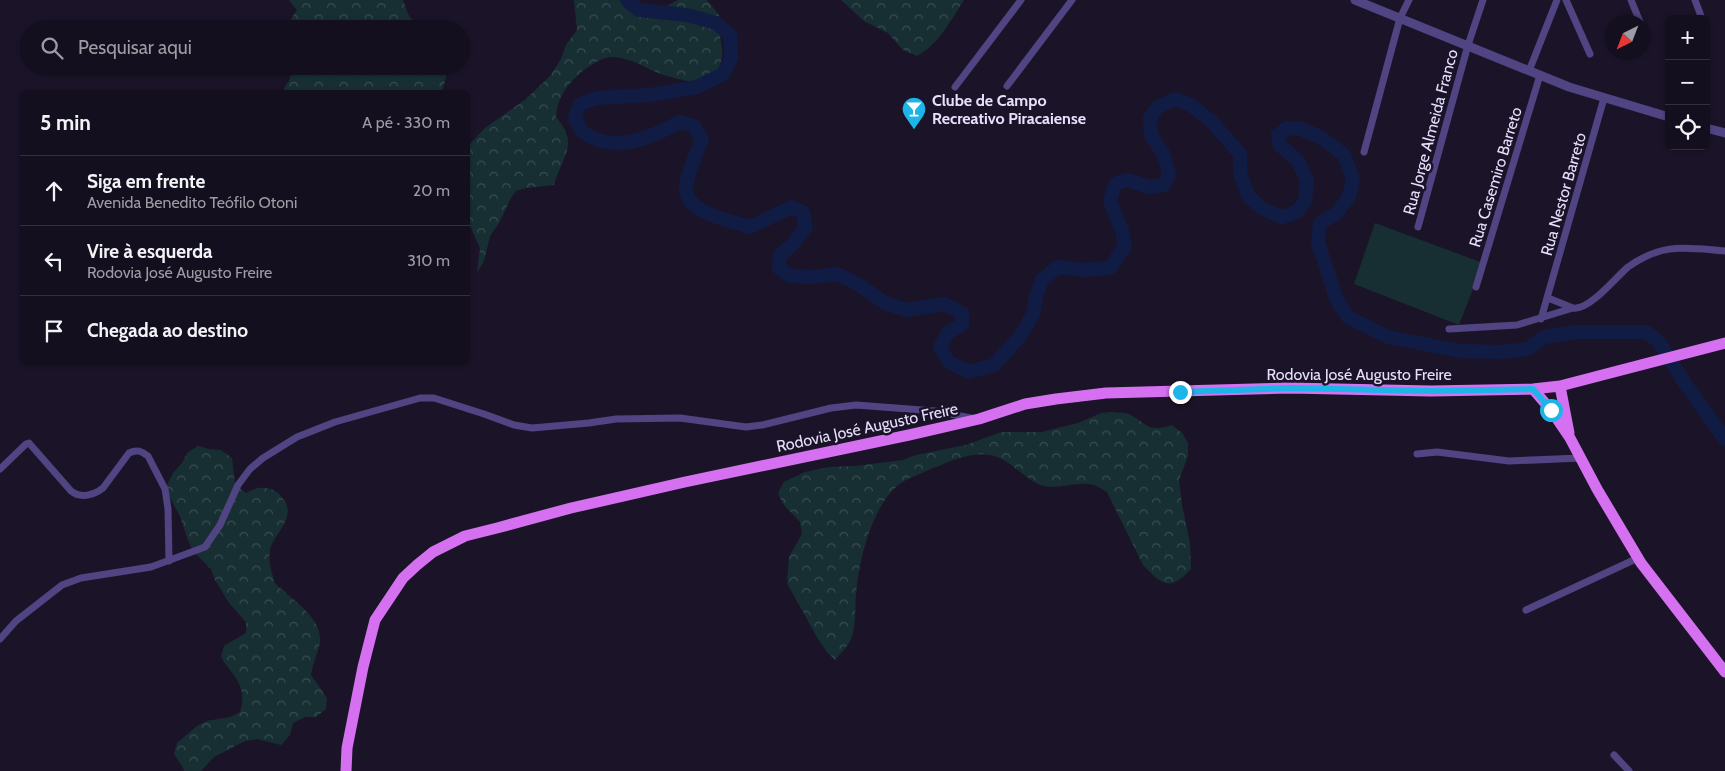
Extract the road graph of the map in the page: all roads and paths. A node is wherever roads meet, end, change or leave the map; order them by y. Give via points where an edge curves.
1 (1021, 0) edge
2 (1072, 0) edge
3 (1355, 0) edge
4 (1408, 0) edge
5 (1483, 0) edge
6 (1557, 0) edge
7 (1566, 0) edge
8 (1631, 0) edge
9 (1695, 0) edge
10 (1637, 15) edge
11 (1701, 15) edge
12 (1400, 18) junction
13 (1468, 45) junction
14 (1590, 54) dead end
15 (1529, 71) junction
16 (1540, 75) junction
17 (1007, 86) dead end
18 (955, 87) dead end
19 (1604, 98) junction
20 (1665, 116) edge
21 (1710, 129) edge
22 (1725, 133) edge
23 (1364, 152) dead end
24 (1418, 227) dead end
25 (1725, 251) edge
26 (1476, 287) dead end
27 (1548, 298) junction
28 (1573, 308) junction
29 (1541, 319) junction
30 (1449, 329) dead end
31 (1725, 343) edge
32 (1560, 386) junction
33 (1533, 389) junction
34 (979, 419) junction
35 (1570, 438) junction
36 (1417, 454) dead end
37 (1581, 458) junction
38 (0, 469) edge
39 (1638, 558) junction
40 (169, 561) junction
41 (1526, 610) dead end
42 (0, 639) edge
43 (1725, 672) edge
44 (1614, 755) dead end
45 (346, 771) edge
46 (1629, 771) edge

1 - 18 street
2 - 17 street
3 - 12 street
4 - 12 street
5 - 13 street, Rua Jorge Almeida Franco
6 - 15 street
7 - 14 street
8 - 10 street
9 - 11 street
12 - 13 street
12 - 23 street
13 - 15 street
13 - 24 street, Rua Jorge Almeida Franco
15 - 16 street
16 - 19 street
16 - 26 street, Rua Casemiro Barreto
19 - 20 street
19 - 27 street, Rua Nestor Barreto
21 - 22 street
25 - 28 street via 1689,247 1651,254 1628,267 1592,300 1580,308
27 - 28 street
27 - 29 street, Rua Nestor Barreto
28 - 29 street
29 - 30 street via 1517,325
31 - 32 main road, Rodovia José Augusto Freire
32 - 33 main road, Rodovia José Augusto Freire
32 - 35 main road
33 - 34 main road, Rodovia José Augusto Freire via 1290,388 1106,393 1025,404
33 - 35 main road
34 - 40 street via 935,411 856,406 830,408 746,427 680,418 616,419 532,428 434,398 420,398 335,422 297,437 263,458 238,485 220,525 205,547
34 - 45 main road, Rodovia José Augusto Freire via 570,508 446,544 403,578 375,620 362,667 347,748
35 - 37 main road
36 - 37 street via 1437,452 1509,461
37 - 39 main road
38 - 40 street via 30,443 71,491 82,496 103,488 129,453 143,452 165,489
39 - 41 street
39 - 43 main road
40 - 42 street via 138,570 81,578 62,585 16,621
44 - 46 street

